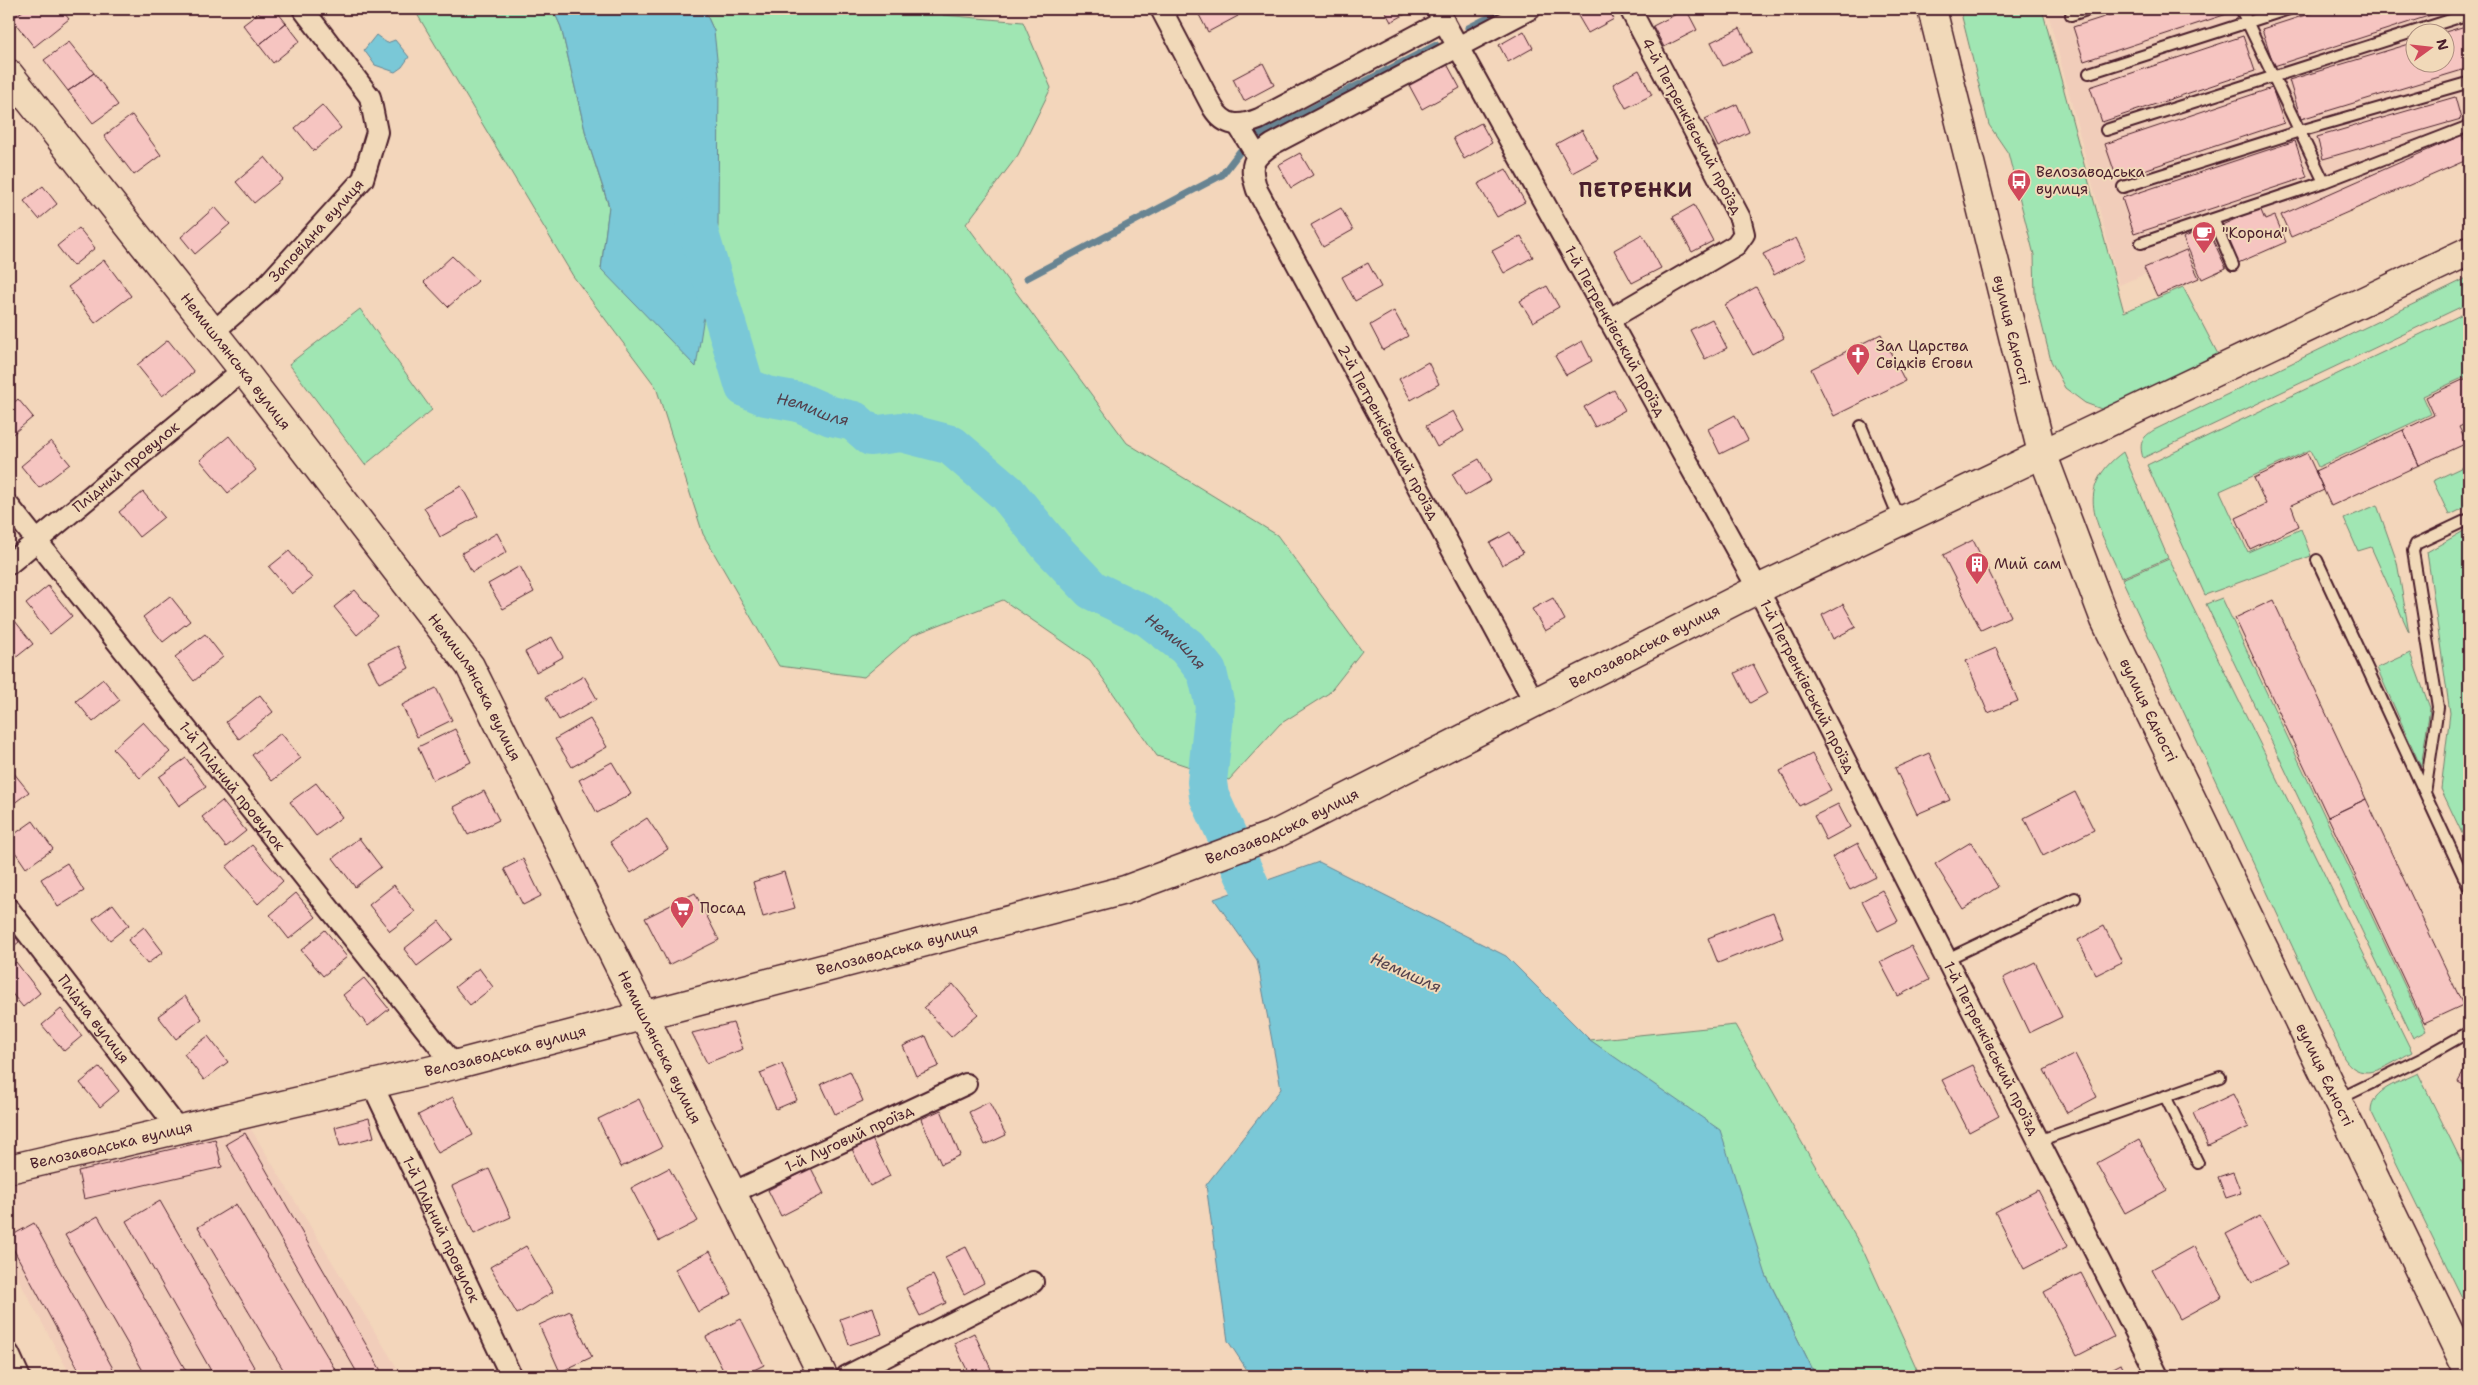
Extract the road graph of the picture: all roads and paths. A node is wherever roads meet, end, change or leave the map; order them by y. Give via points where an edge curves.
1 (303, 9) edge
2 (1161, 9) edge
3 (1530, 9) edge
4 (1630, 9) edge
5 (1932, 9) edge
6 (2090, 9) edge
7 (2241, 9) edge
8 (2289, 9) edge
9 (2469, 14) edge
10 (1440, 15) edge
11 (2071, 15) dead end
12 (2246, 22) junction
13 (1458, 46) junction
14 (2089, 73) dead end
15 (9, 74) edge
16 (2274, 77) junction
17 (2468, 85) edge
18 (2469, 126) edge
19 (2106, 130) dead end
20 (2300, 131) junction
21 (1245, 142) junction
22 (2324, 182) junction
23 (2123, 187) dead end
24 (2213, 219) junction
25 (2141, 243) dead end
26 (2469, 251) edge
27 (2233, 265) dead end
28 (1608, 320) junction
29 (213, 332) junction
30 (243, 370) junction
31 (1861, 426) dead end
32 (2042, 453) junction
33 (9, 506) edge
34 (2469, 519) edge
35 (1900, 521) junction
36 (38, 541) junction
37 (2317, 560) dead end
38 (9, 564) edge
39 (1758, 588) junction
40 (1534, 701) junction
41 (2424, 793) junction
42 (2469, 888) edge
43 (2075, 898) dead end
44 (9, 909) edge
45 (1945, 960) junction
46 (645, 1016) junction
47 (2469, 1032) edge
48 (454, 1064) junction
49 (2220, 1077) dead end
50 (372, 1084) junction
51 (966, 1084) dead end
52 (2165, 1096) junction
53 (2337, 1101) junction
54 (179, 1130) junction
55 (2038, 1142) junction
56 (2198, 1163) dead end
57 (9, 1169) edge
58 (732, 1193) junction
59 (1034, 1282) dead end
60 (9, 1354) edge
61 (2469, 1373) edge
62 (19, 1376) edge
63 (511, 1376) edge
64 (824, 1376) edge
65 (847, 1376) edge
66 (2158, 1376) edge

1 - 29 street, Заповідна вулиця via 370,97 377,132 363,179 266,286
2 - 21 street via 1213,108
3 - 13 street
4 - 28 street, 4-й Петренківський проїзд via 1740,218 1744,234 1736,245
5 - 32 street, вулиця Єдності
6 - 11 lane
7 - 12 lane
8 - 12 lane
9 - 16 lane
10 - 13 street, 1-й Петренківський проїзд
10 - 21 street via 1259,119
12 - 14 lane
12 - 16 lane
13 - 21 street via 1273,144
13 - 28 street, 1-й Петренківський проїзд
15 - 29 street, Немишлянська вулиця
16 - 19 lane
16 - 20 lane
17 - 20 lane
18 - 22 lane
20 - 22 lane
20 - 23 lane
21 - 40 street, 2-й Петренківський проїзд via 1257,190
22 - 24 lane
24 - 25 lane
24 - 27 lane
26 - 32 street, Велозаводська вулиця
28 - 39 street, 1-й Петренківський проїзд
29 - 30 street, Немишлянська вулиця
30 - 36 street, Плідний провулок
30 - 46 street, Немишлянська вулиця via 470,666
31 - 35 lane
32 - 35 street, Велозаводська вулиця
32 - 53 street, вулиця Єдності via 2105,620
33 - 36 street, 1-й Плідний провулок
34 - 41 lane via 2416,544 2413,551 2438,707
35 - 39 street, Велозаводська вулиця
36 - 38 street, Плідний провулок
36 - 48 street, 1-й Плідний провулок
37 - 41 lane
39 - 40 street, Велозаводська вулиця
39 - 45 street, 1-й Петренківський проїзд
40 - 46 street, Велозаводська вулиця via 1278,834 1173,874 1125,890
41 - 42 lane
43 - 45 lane
44 - 54 street, Плідна вулиця
45 - 55 street, 1-й Петренківський проїзд
46 - 48 street, Велозаводська вулиця
46 - 58 street, Немишлянська вулиця
47 - 53 lane
48 - 50 street, Велозаводська вулиця
49 - 52 lane
50 - 54 street, Велозаводська вулиця
50 - 63 street, 1-й Плідний провулок
51 - 58 street, 1-й Луговий проїзд
52 - 55 lane
52 - 56 lane
53 - 61 street, вулиця Єдності
54 - 57 street, Велозаводська вулиця
55 - 66 street, 1-й Петренківський проїзд
58 - 64 street, Немишлянська вулиця
59 - 65 street
60 - 62 street

